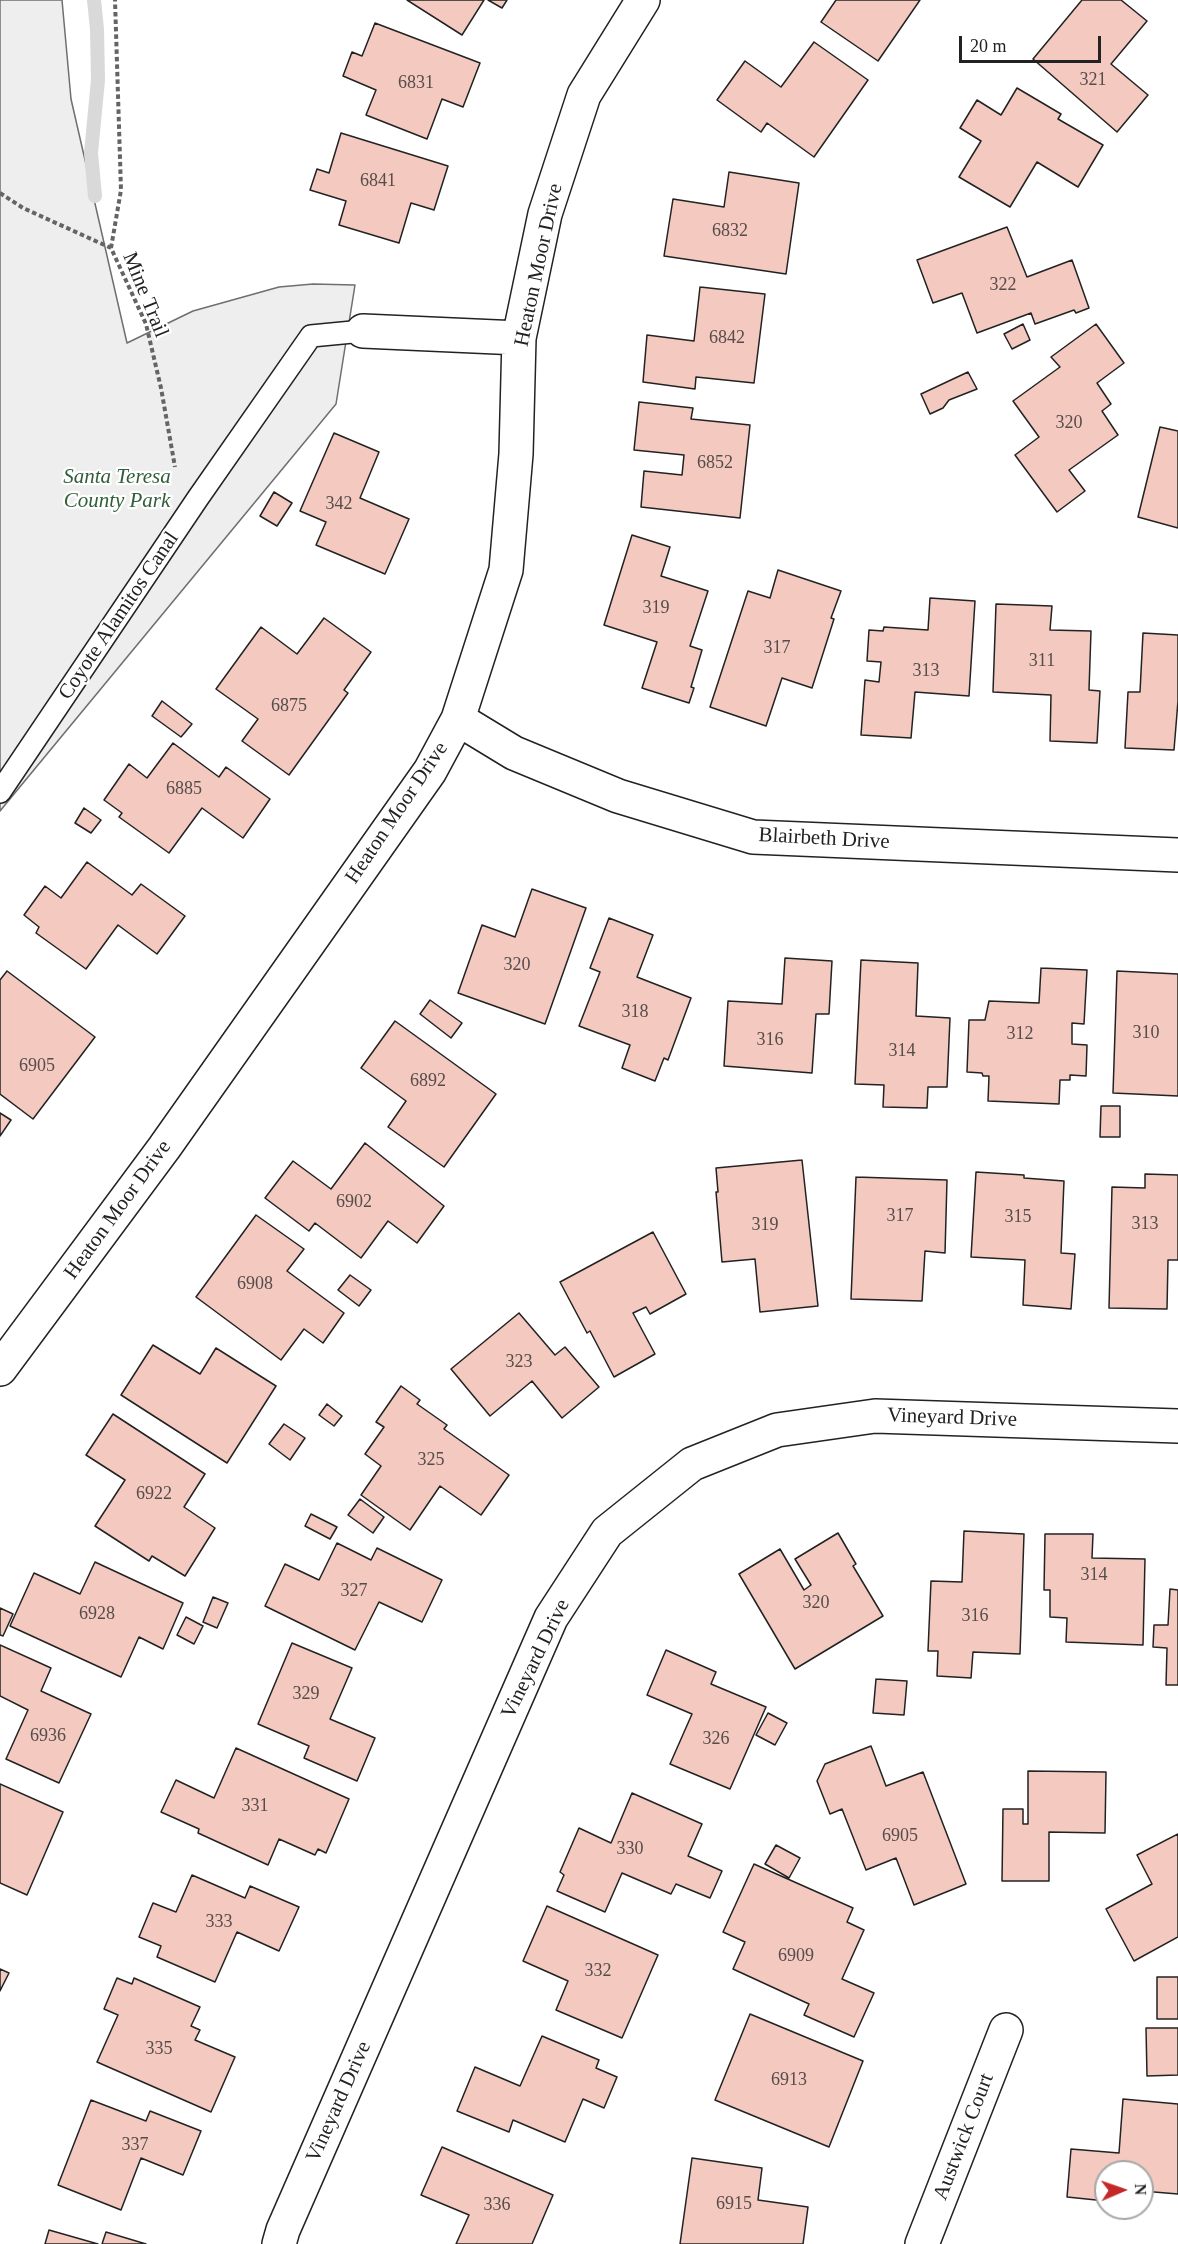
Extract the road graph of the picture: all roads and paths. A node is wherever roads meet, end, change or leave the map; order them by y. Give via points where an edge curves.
1 (115, 0) edge
2 (643, 0) edge
3 (0, 194) edge
4 (111, 248) junction
5 (363, 331) joint
6 (519, 338) junction
7 (198, 498) junction
8 (458, 719) junction
9 (0, 792) edge
10 (1178, 855) edge
11 (0, 1369) edge
12 (1178, 1426) edge
13 (1006, 2030) dead end
14 (279, 2244) edge
15 (922, 2244) edge

1 - 4 path via 121,190
2 - 6 street, Heaton Moor Drive via 585,95 545,214
3 - 4 path, Mine Trail
4 - 7 path, Mine Trail via 146,324 178,486
5 - 6 street
5 - 7 lane, Coyote Alamitos Canal via 311,336
6 - 8 street, Heaton Moor Drive via 516,454 506,570
7 - 9 lane, Coyote Alamitos Canal
8 - 10 street, Blairbeth Drive via 514,753 618,796 753,837
8 - 11 street, Heaton Moor Drive via 430,771 164,1148
12 - 14 street, Vineyard Drive via 875,1416 777,1430 692,1464 607,1532 551,1618
13 - 15 street, Austwick Court

